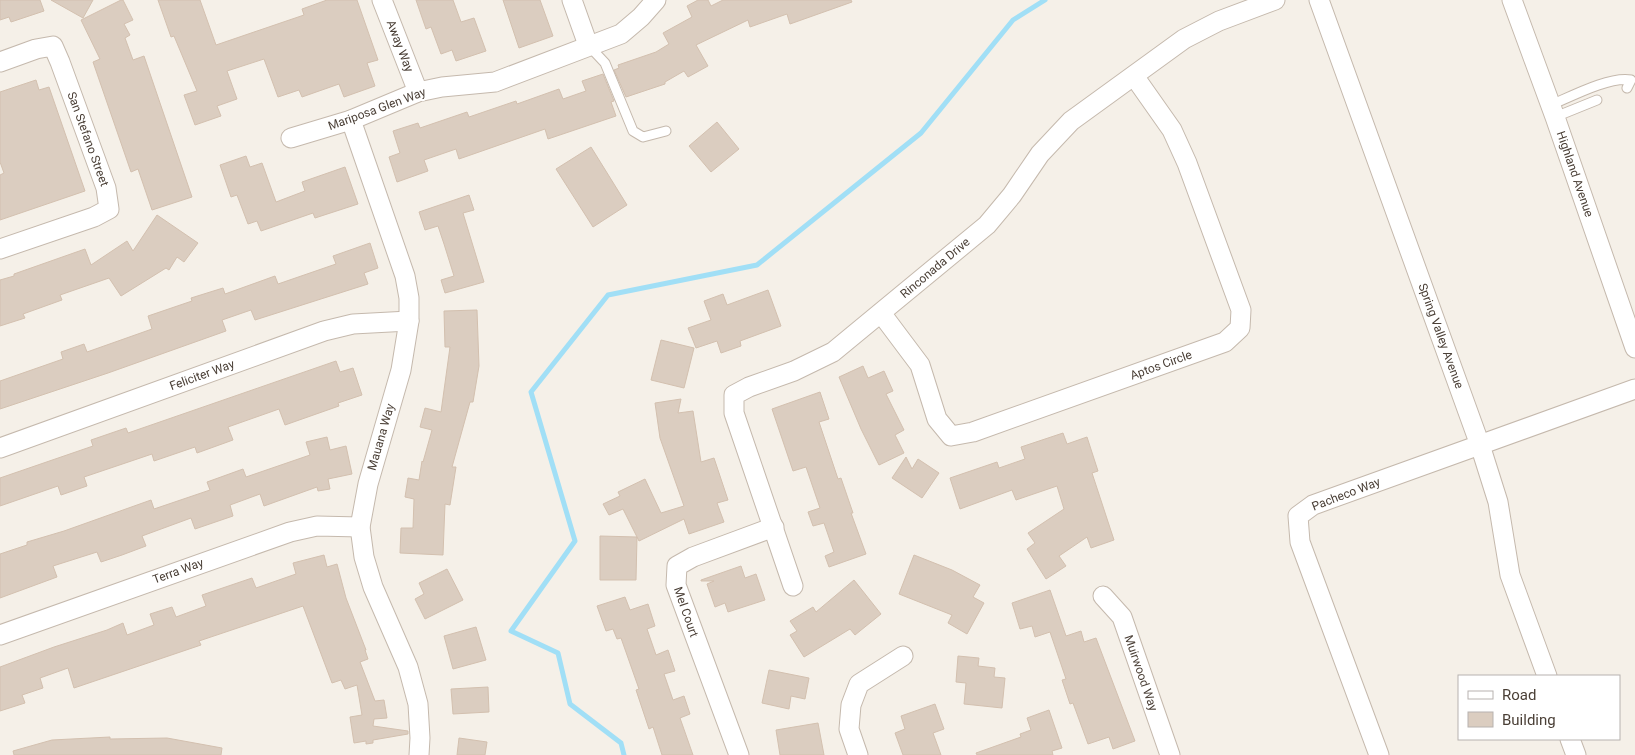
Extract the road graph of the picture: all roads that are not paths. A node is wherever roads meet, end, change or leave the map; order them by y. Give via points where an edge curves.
1 (382, 0) edge
2 (572, 0) edge
3 (656, 0) edge
4 (1275, 0) edge
5 (1319, 0) edge
6 (1512, 0) edge
7 (588, 46) junction
8 (0, 62) edge
9 (1134, 76) junction
10 (1629, 84) dead end
11 (418, 92) junction
12 (1597, 100) dead end
13 (1553, 111) junction
14 (351, 120) junction
15 (666, 131) dead end
16 (291, 138) dead end
17 (0, 249) edge
18 (881, 313) junction
19 (1630, 317) edge
20 (409, 321) junction
21 (1635, 348) edge
22 (1635, 389) edge
23 (1480, 445) junction
24 (0, 448) edge
25 (360, 527) junction
26 (774, 527) junction
27 (793, 586) dead end
28 (1103, 596) dead end
29 (0, 635) edge
30 (903, 656) dead end
31 (1547, 675) edge
32 (1570, 740) edge
33 (419, 755) edge
34 (739, 755) edge
35 (858, 755) edge
36 (1170, 755) edge
37 (1379, 755) edge
38 (1576, 755) edge

1 - 11 street, Away Way
2 - 7 street
3 - 7 street, Mariposa Glen Way via 621,34
4 - 9 street, Rinconada Drive via 1219,21 1184,39
5 - 23 street, Spring Valley Avenue
6 - 13 street, Highland Avenue
7 - 11 street, Mariposa Glen Way via 495,82
7 - 15 lane via 605,63 633,131 643,138
8 - 17 street, San Stefano Street via 53,46 106,188 109,209
9 - 18 street, Rinconada Drive via 1071,121 1040,154 987,225
9 - 18 street, Aptos Circle via 1172,130 1187,163 1241,310 1240,328 1225,342 973,432 951,436 937,419 920,365
10 - 13 lane via 1623,78 1609,82
11 - 14 street, Mariposa Glen Way
12 - 13 lane
13 - 19 street, Highland Avenue
14 - 16 street, Mariposa Glen Way
14 - 20 street, Mauana Way via 406,276
18 - 26 street, Rinconada Drive via 833,352 734,395 734,413
19 - 21 street, Highland Avenue
20 - 24 street, Feliciter Way via 353,324 324,331
20 - 25 street, Mauana Way via 401,370 368,484
22 - 23 street, Pacheco Way
23 - 31 street, Spring Valley Avenue via 1498,502 1510,575
23 - 37 street, Pacheco Way via 1313,505 1298,516 1300,542
25 - 29 street, Terra Way via 317,526 290,532
25 - 33 street, Mauana Way via 373,587 408,667 418,704
26 - 27 street, Rinconada Drive
26 - 34 street, Mel Court via 677,566 676,585
28 - 36 street, Muirwood Way via 1122,617
30 - 35 street via 859,684 851,705 849,729
32 - 38 street

